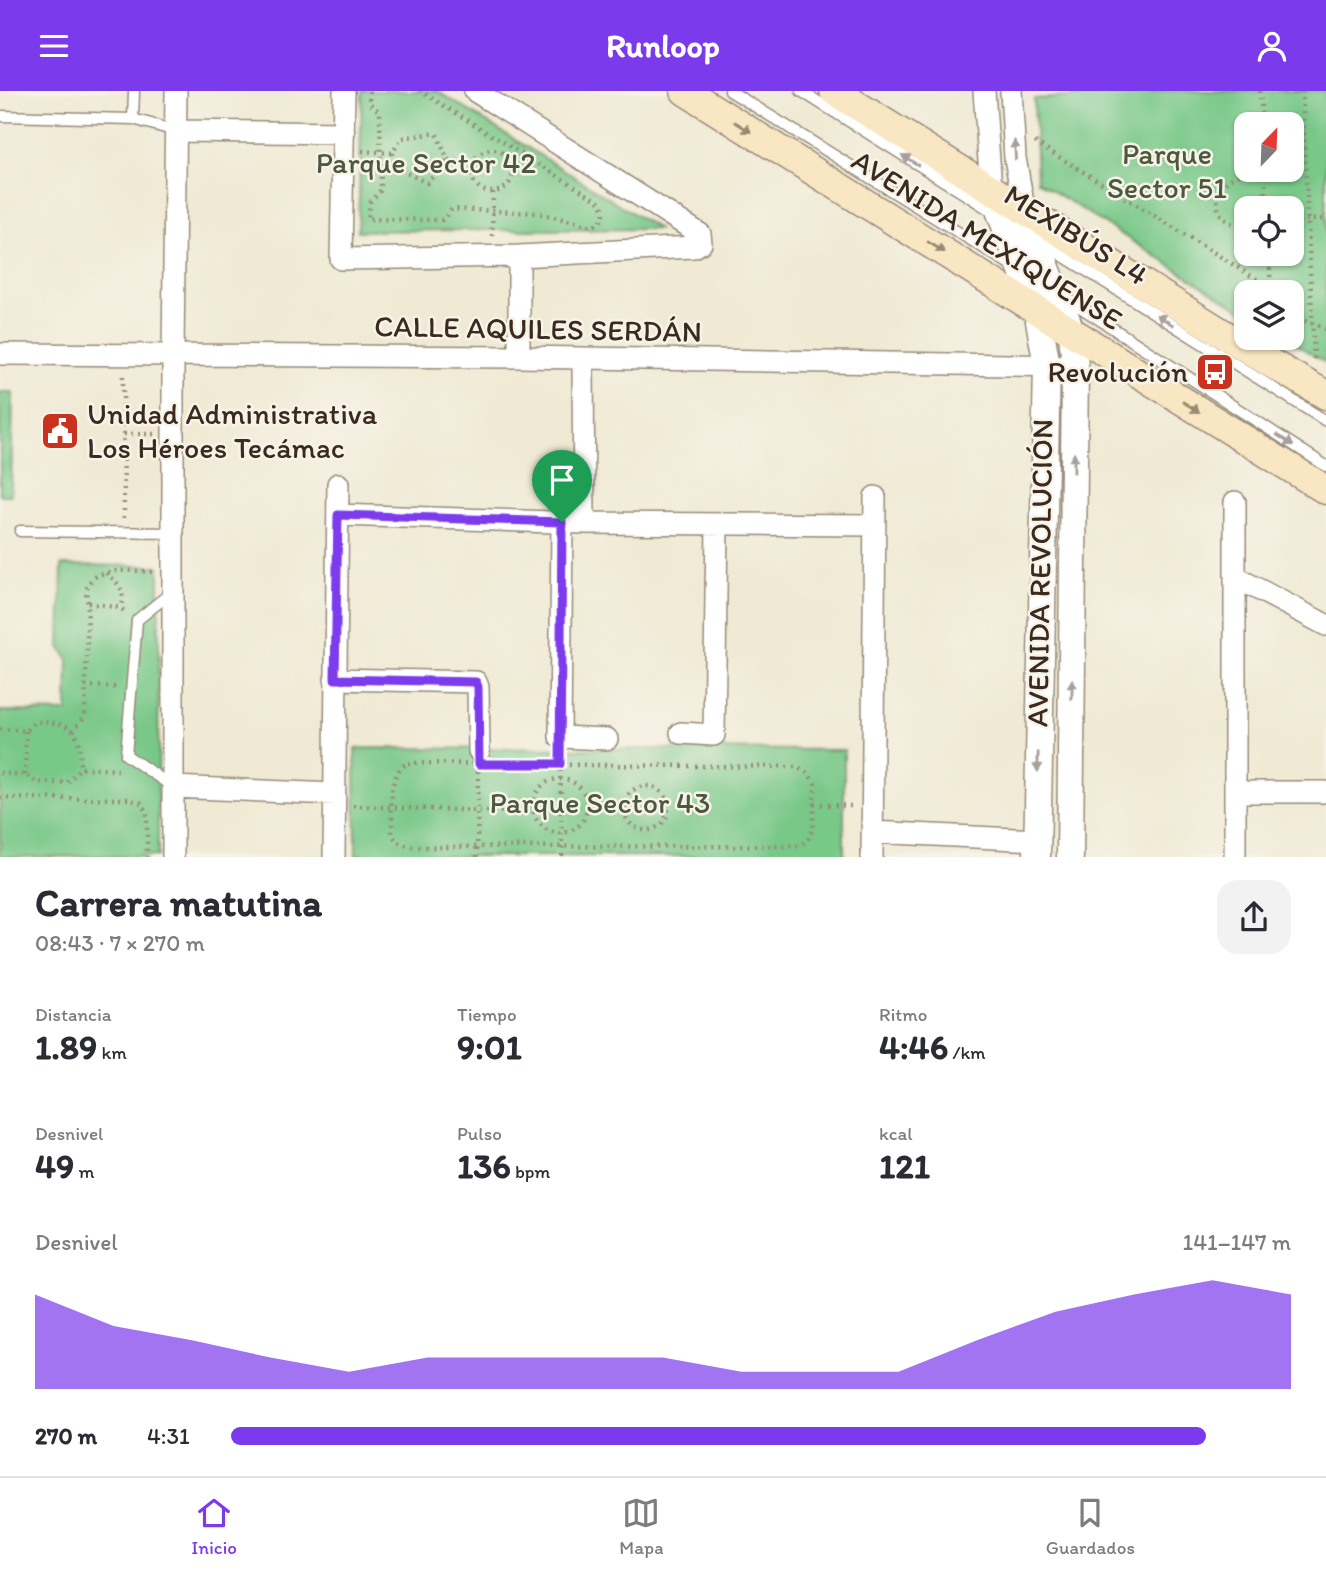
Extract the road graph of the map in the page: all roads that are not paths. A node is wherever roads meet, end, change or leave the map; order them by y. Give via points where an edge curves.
1 (134, 91) edge
2 (176, 91) edge
3 (344, 91) edge
4 (475, 91) edge
5 (685, 91) edge
6 (730, 91) edge
7 (801, 91) edge
8 (834, 91) edge
9 (984, 91) edge
10 (1011, 91) edge
11 (0, 116) edge
12 (133, 119) junction
13 (176, 131) junction
14 (344, 142) junction
15 (991, 188) junction
16 (1013, 213) junction
17 (1037, 239) junction
18 (519, 256) junction
19 (1027, 275) junction
20 (1046, 296) junction
21 (1072, 333) junction
22 (0, 354) edge
23 (173, 354) junction
24 (519, 358) junction
25 (583, 360) junction
26 (1047, 365) junction
27 (1075, 366) junction
28 (1320, 391) edge
29 (1326, 421) edge
30 (1326, 466) edge
31 (338, 484) dead end
32 (1326, 490) edge
33 (875, 497) dead end
34 (1235, 502) dead end
35 (338, 515) junction
36 (562, 522) junction
37 (584, 523) junction
38 (717, 525) junction
39 (874, 525) junction
40 (20, 531) dead end
41 (174, 533) junction
42 (1235, 577) junction
43 (174, 582) junction
44 (1326, 625) edge
45 (335, 679) junction
46 (681, 733) dead end
47 (607, 739) dead end
48 (479, 757) road end
49 (173, 787) junction
50 (1235, 792) junction
51 (1326, 792) edge
52 (335, 799) junction
53 (872, 832) junction
54 (1037, 848) edge
55 (173, 856) edge
56 (334, 856) edge
57 (872, 856) edge
58 (1070, 856) edge
59 (1235, 856) edge

1 - 12 lane
2 - 13 street
3 - 14 street
4 - 18 street via 700,234 701,243
5 -> 20 main road, AVENIDA MEXIQUENSE
6 - 19 lane, MEXIBÚS L4
16 -> 7 lane, MEXIBÚS L4
8 - 15 main road, AVENIDA MEXIQUENSE
9 - 15 street
16 -> 10 street, AVENIDA REVOLUCIÓN
11 - 12 lane
12 - 13 lane
13 - 14 street
13 - 23 street
14 - 18 street via 341,259
15 - 16 main road, AVENIDA MEXIQUENSE
16 - 17 street, AVENIDA REVOLUCIÓN
16 - 19 street, AVENIDA REVOLUCIÓN
16 - 28 main road, AVENIDA MEXIQUENSE
17 - 20 street, AVENIDA REVOLUCIÓN
29 -> 17 lane, MEXIBÚS L4
18 - 24 street
19 - 20 street, AVENIDA REVOLUCIÓN
20 - 21 main road, AVENIDA MEXIQUENSE
20 - 26 street, AVENIDA REVOLUCIÓN
20 -> 30 lane, MEXIBÚS L4
21 - 27 street, AVENIDA REVOLUCIÓN
21 -> 32 main road, AVENIDA MEXIQUENSE
22 - 23 street, CALLE AQUILES SERDÁN
23 - 24 street, CALLE AQUILES SERDÁN
23 - 41 street
24 - 25 street, CALLE AQUILES SERDÁN
25 - 26 street, CALLE AQUILES SERDÁN
25 - 37 street
26 - 27 street, CALLE AQUILES SERDÁN
26 -> 54 street, AVENIDA REVOLUCIÓN
58 -> 27 street, AVENIDA REVOLUCIÓN
31 - 35 street
33 - 39 street
34 - 42 street
35 - 36 street
35 - 45 street
36 - 37 street
36 - 47 street via 559,737
37 - 38 street
38 - 39 street
38 - 46 street via 714,735
39 - 53 street
40 - 41 lane
41 - 43 street
42 - 44 street
42 - 50 street
43 - 49 street
43 - 49 lane via 137,620 126,755
45 - 48 street via 476,682
45 - 52 street
49 - 52 street
49 - 55 street
50 - 51 street
50 - 59 street
52 - 56 street
53 - 54 street
53 - 57 street

